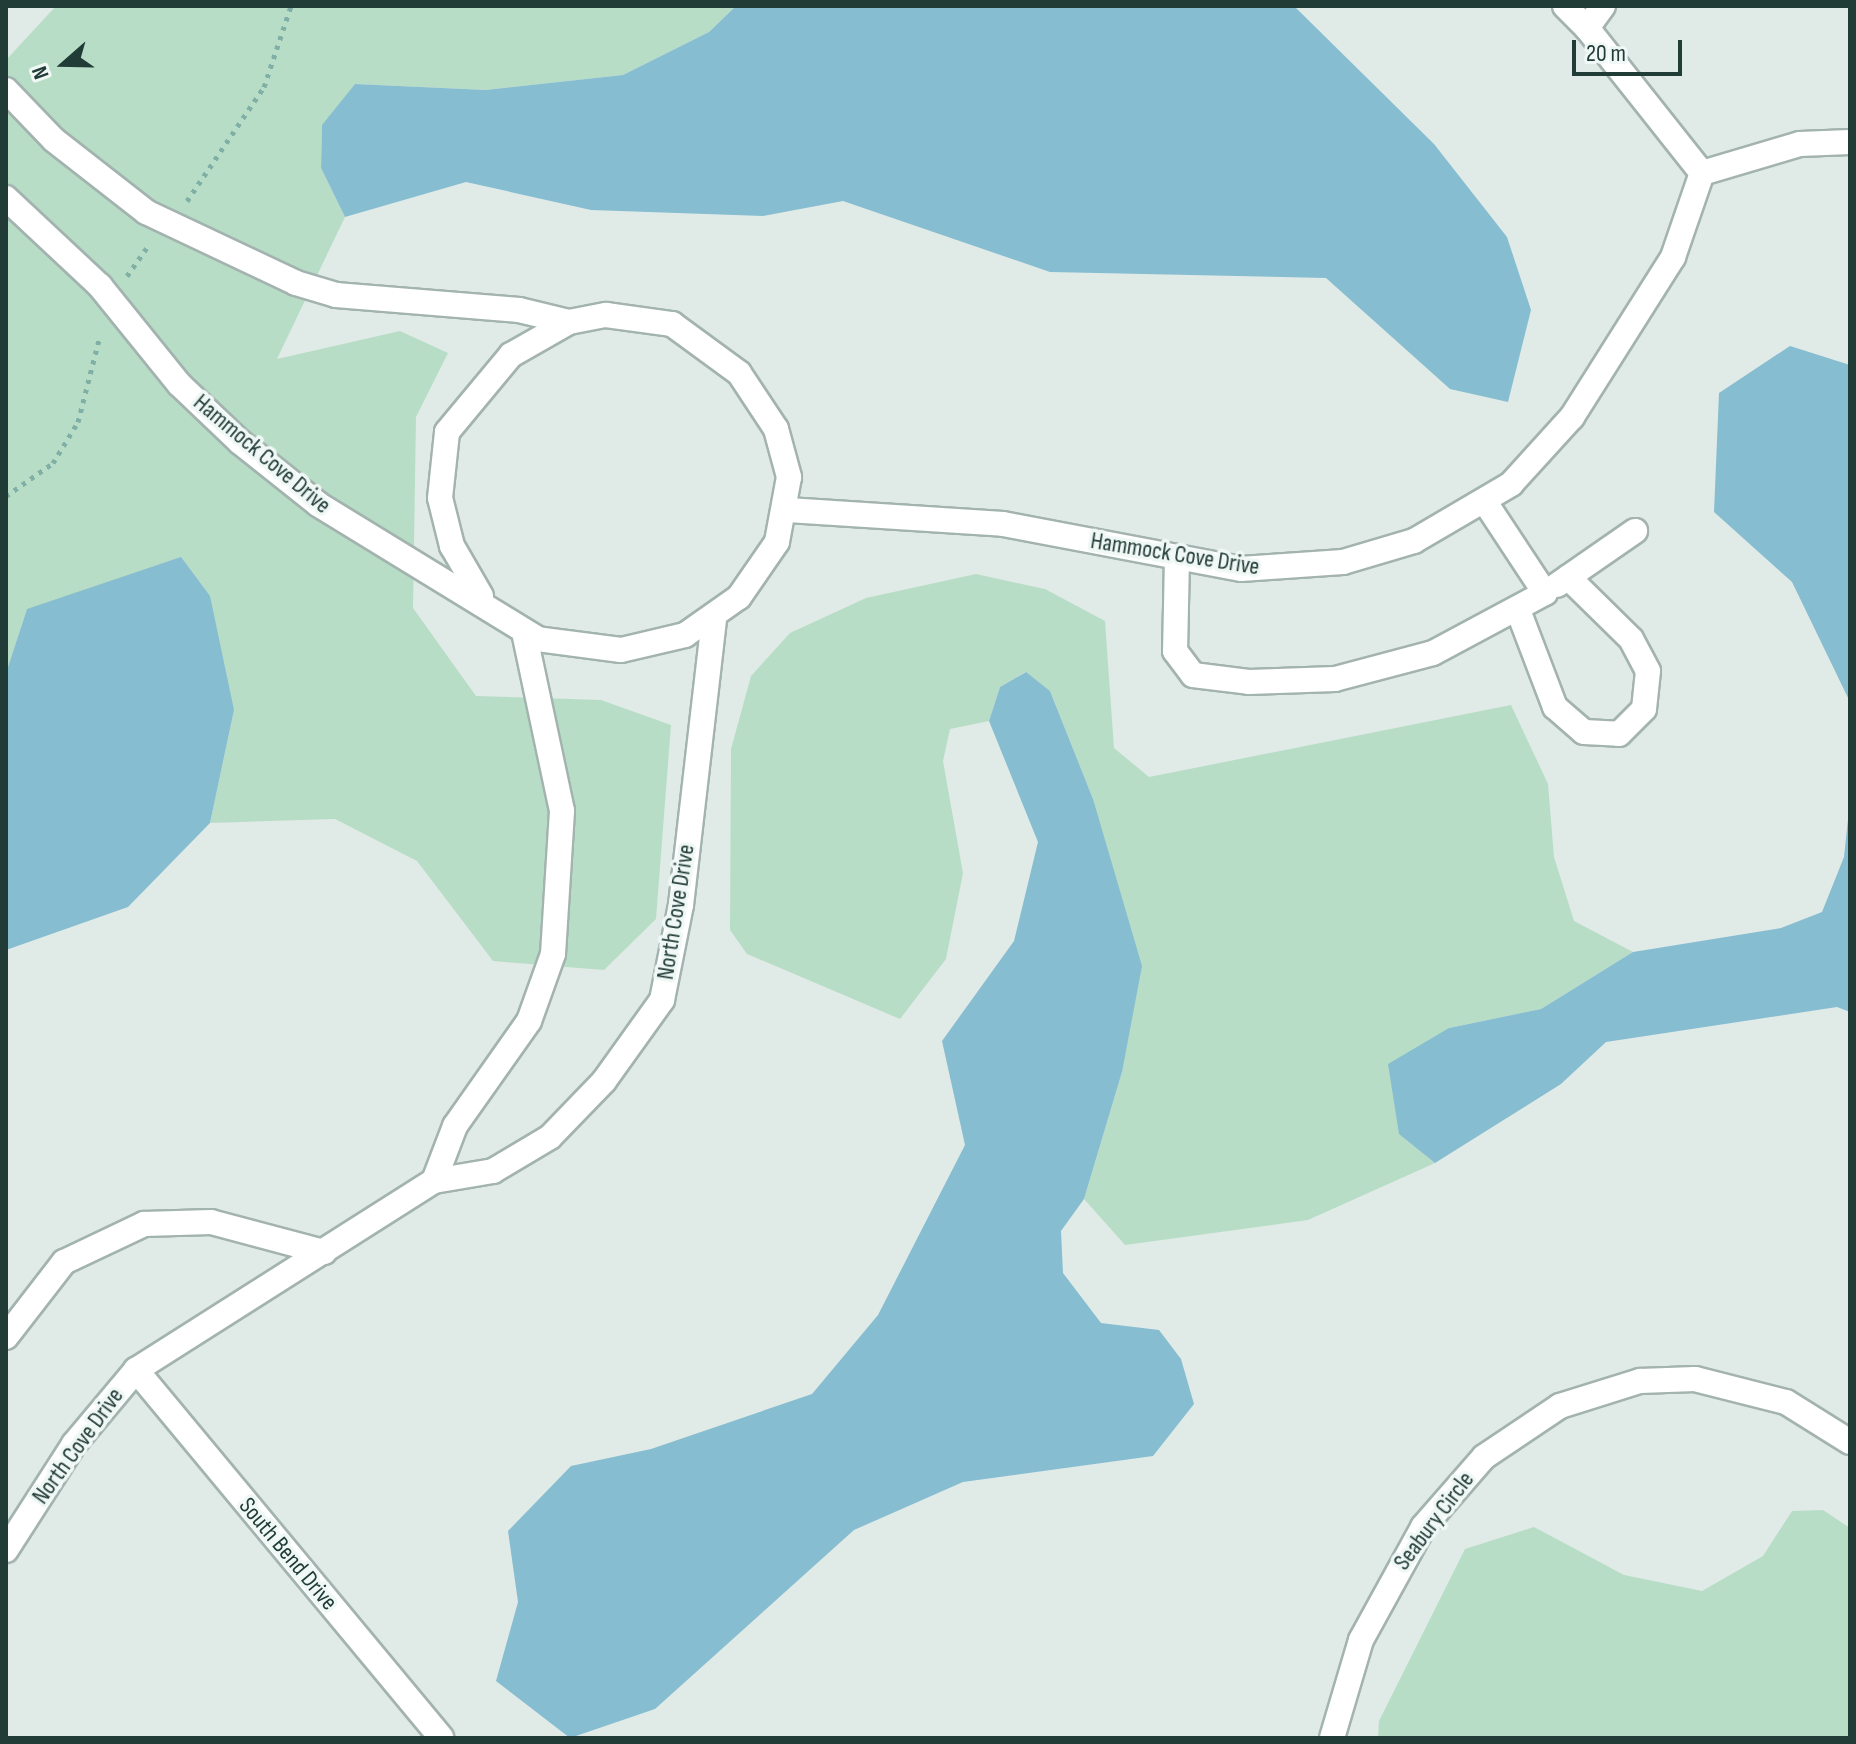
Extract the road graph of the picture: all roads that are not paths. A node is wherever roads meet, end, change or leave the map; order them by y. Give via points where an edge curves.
1 (1565, 6) edge
2 (1603, 6) edge
3 (1587, 28) junction
4 (6, 90) edge
5 (1850, 142) edge
6 (1702, 173) junction
7 (6, 198) edge
8 (569, 322) junction
9 (1485, 502) junction
10 (788, 510) junction
11 (1635, 531) dead end
12 (1177, 558) junction
13 (1568, 577) junction
14 (1545, 593) junction
15 (484, 600) junction
16 (1518, 610) junction
17 (714, 618) junction
18 (524, 632) junction
19 (434, 1181) junction
20 (324, 1252) junction
21 (6, 1337) edge
22 (136, 1370) junction
23 (1850, 1442) edge
24 (6, 1550) edge
25 (441, 1738) edge
26 (1332, 1738) edge

1 - 3 street
2 - 3 street
3 - 6 street
4 - 8 street, Hammock Cove Drive via 105,183 167,223 336,295 519,310
5 - 6 street via 1800,144
6 - 9 street, Hammock Cove Drive via 1673,257 1572,417 1544,453
7 - 15 street, Hammock Cove Drive via 113,301 179,384 240,442 330,511
8 - 10 street, Hammock Cove Drive via 640,316 715,350 760,399 776,429 787,460
8 - 15 street, Hammock Cove Drive via 511,355 447,432 440,498 452,546
9 - 12 street, Hammock Cove Drive via 1414,541 1343,562 1241,569
9 - 14 street
10 - 12 street, Hammock Cove Drive via 1003,524
10 - 17 street, Hammock Cove Drive via 759,570
11 - 13 street
12 - 16 street via 1175,651 1193,675 1249,682 1335,679 1433,653
13 - 14 street
13 - 16 street via 1631,639 1648,671 1644,709 1619,734 1584,732 1555,707
14 - 16 street
15 - 18 street, Hammock Cove Drive
17 - 18 street, Hammock Cove Drive via 674,639 621,650 570,648
17 - 19 street, North Cove Drive via 681,905 662,1000 604,1081 550,1137 493,1171
18 - 19 street via 562,811 553,954 529,1021 455,1126
19 - 20 street, North Cove Drive
20 - 21 street via 211,1222 144,1224 64,1262
20 - 22 street, North Cove Drive via 176,1338
22 - 24 street, North Cove Drive via 74,1444
22 - 25 street, South Bend Drive
23 - 26 street, Seabury Circle via 1786,1402 1695,1379 1603,1389 1533,1421 1484,1457 1423,1527 1361,1640

